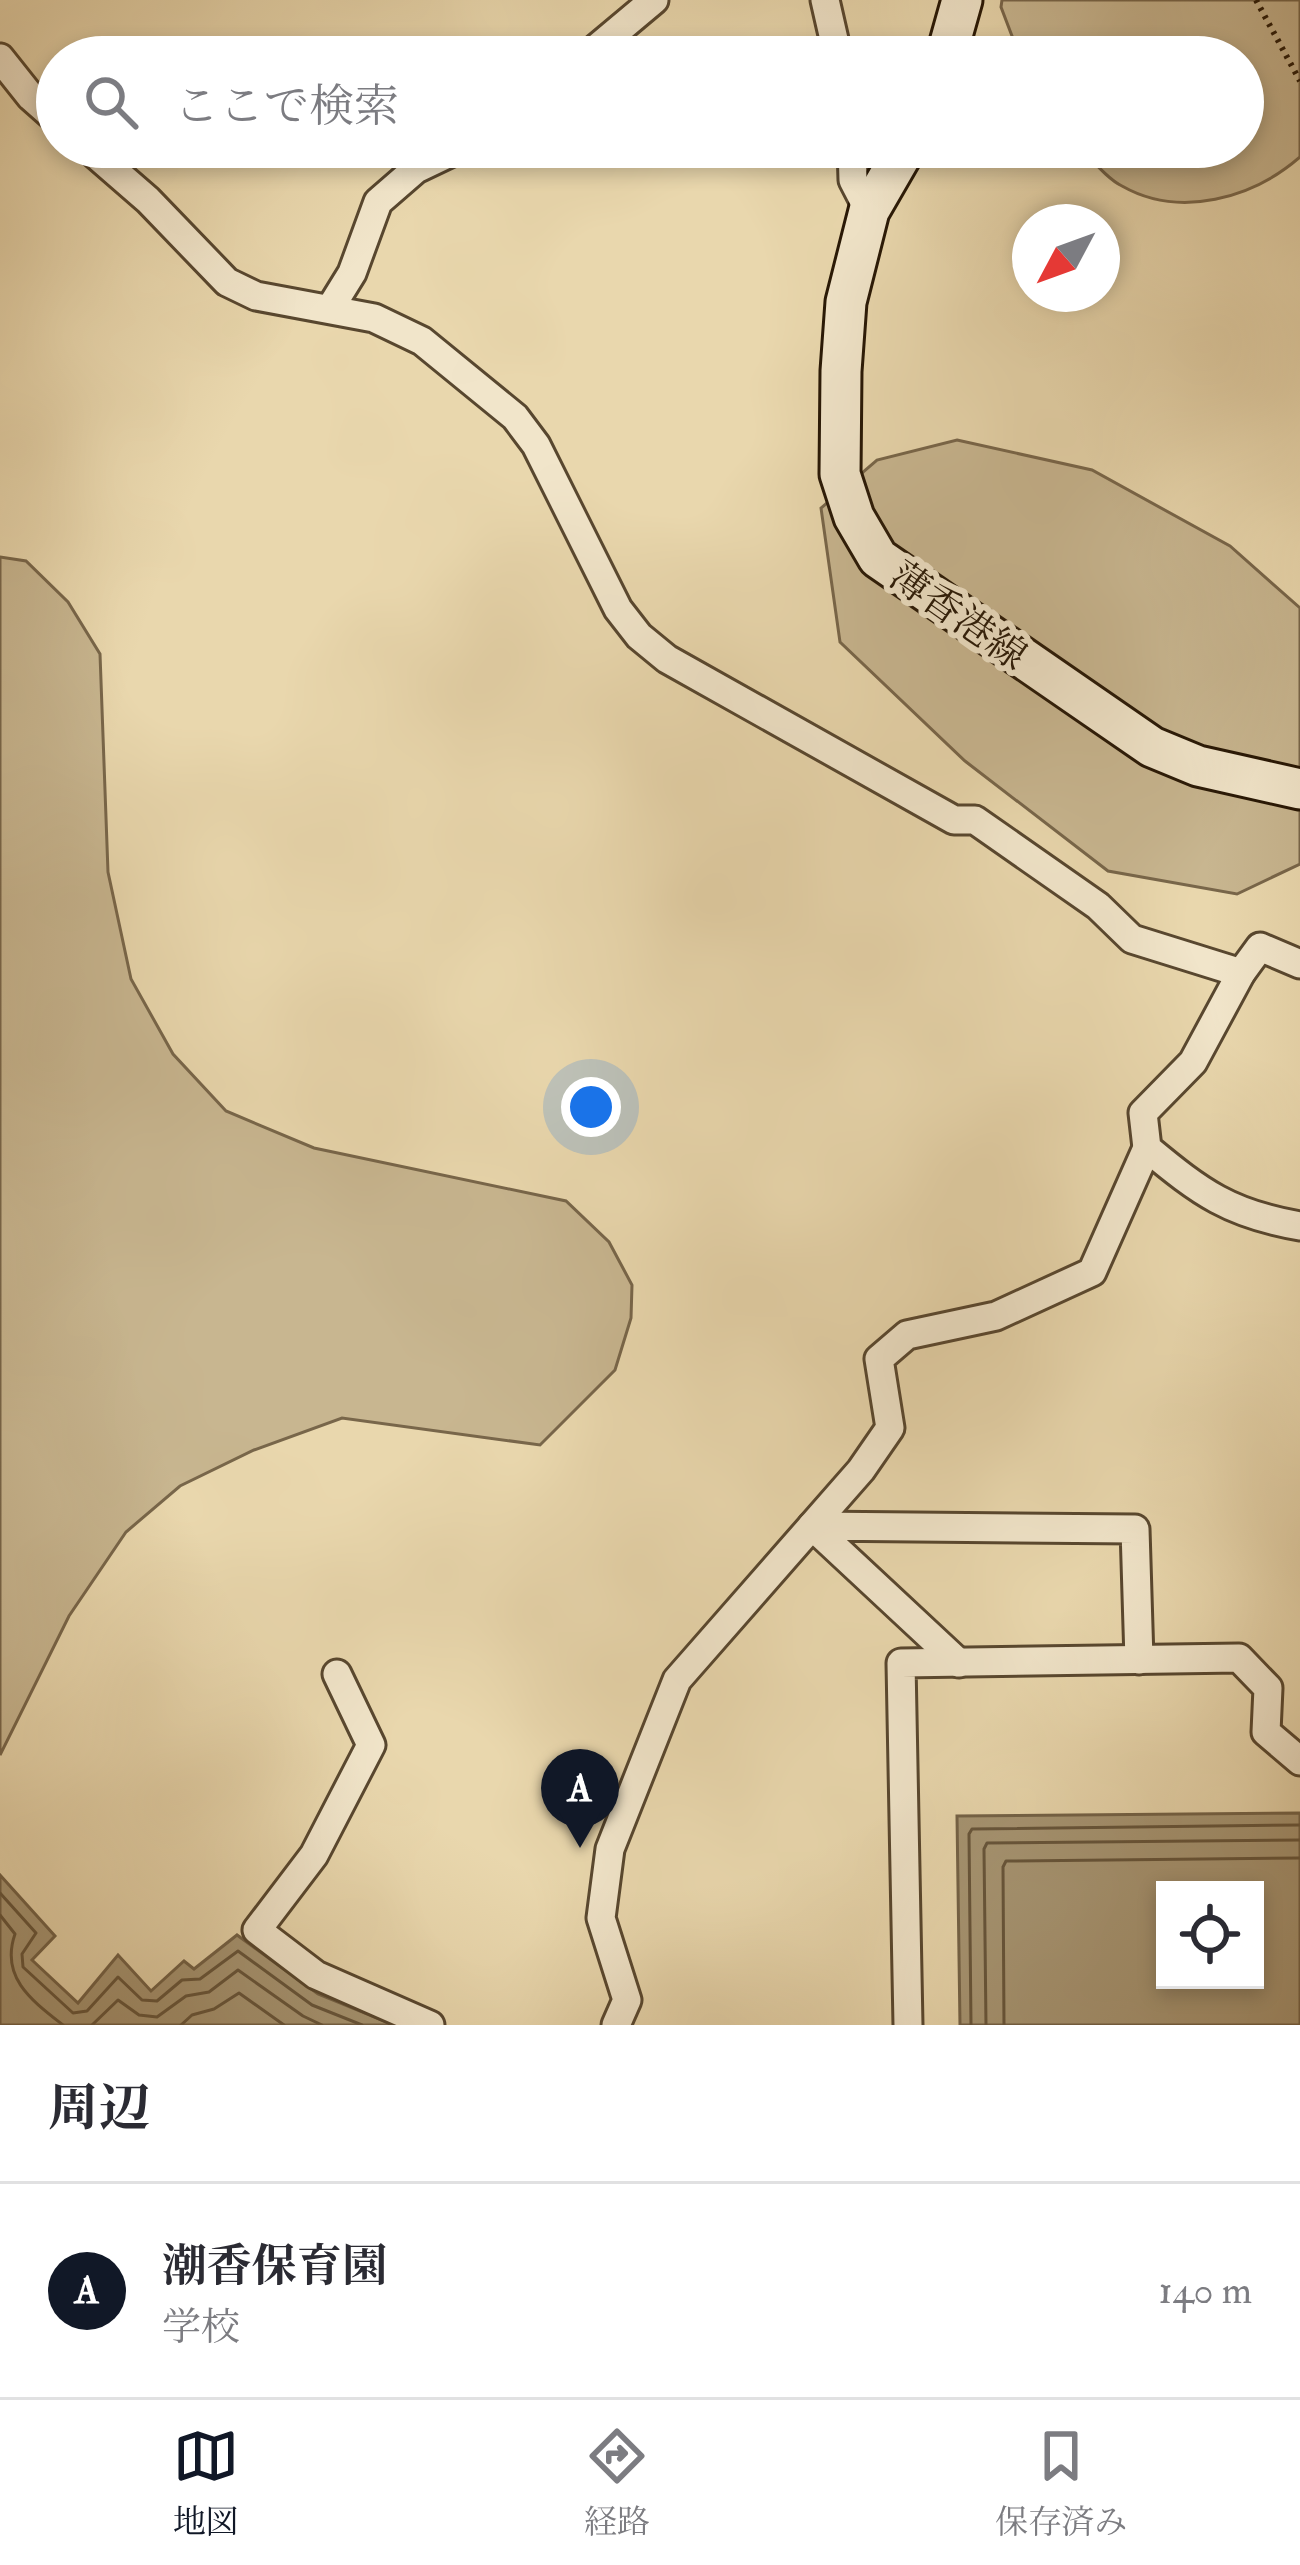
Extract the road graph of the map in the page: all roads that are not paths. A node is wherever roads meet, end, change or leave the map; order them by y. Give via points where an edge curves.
1 (654, 0) edge
2 (825, 0) edge
3 (962, 0) edge
4 (611, 36) edge
5 (833, 36) edge
6 (952, 36) edge
7 (0, 58) edge
8 (36, 102) edge
9 (111, 168) edge
10 (420, 168) edge
11 (853, 168) edge
12 (894, 168) edge
13 (869, 211) junction
14 (331, 308) junction
15 (1300, 789) edge
16 (1300, 964) edge
17 (1241, 973) junction
18 (1148, 1148) junction
19 (1300, 1226) edge
20 (812, 1526) junction
21 (1139, 1660) junction
22 (958, 1663) junction
23 (337, 1675) dead end
24 (1300, 1761) edge
25 (430, 2025) edge
26 (616, 2025) edge
27 (908, 2025) edge

1 - 4 street
2 - 5 street
3 - 6 main road
7 - 8 street
9 - 14 street via 227,282 256,296
10 - 14 street via 378,202
11 - 13 street
12 - 13 main road, 薄香港線
13 - 15 main road, 薄香港線 via 846,302 840,474 878,558 1152,747
14 - 17 street via 422,341 515,417 618,609 667,659 954,820 975,820 1132,939
16 - 17 street via 1260,947
17 - 18 street via 1193,1062 1143,1113
18 - 19 street via 1201,1193 1255,1218
18 - 20 street via 1091,1272 996,1316 907,1335 880,1359 890,1428
20 - 21 street via 1135,1529
20 - 22 street
20 - 26 street via 677,1679 610,1849 601,1918 627,2000
21 - 22 street
21 - 24 street via 1239,1658 1268,1688 1265,1732
22 - 27 street via 901,1663
23 - 25 street via 371,1744 314,1855 257,1930 316,1975

